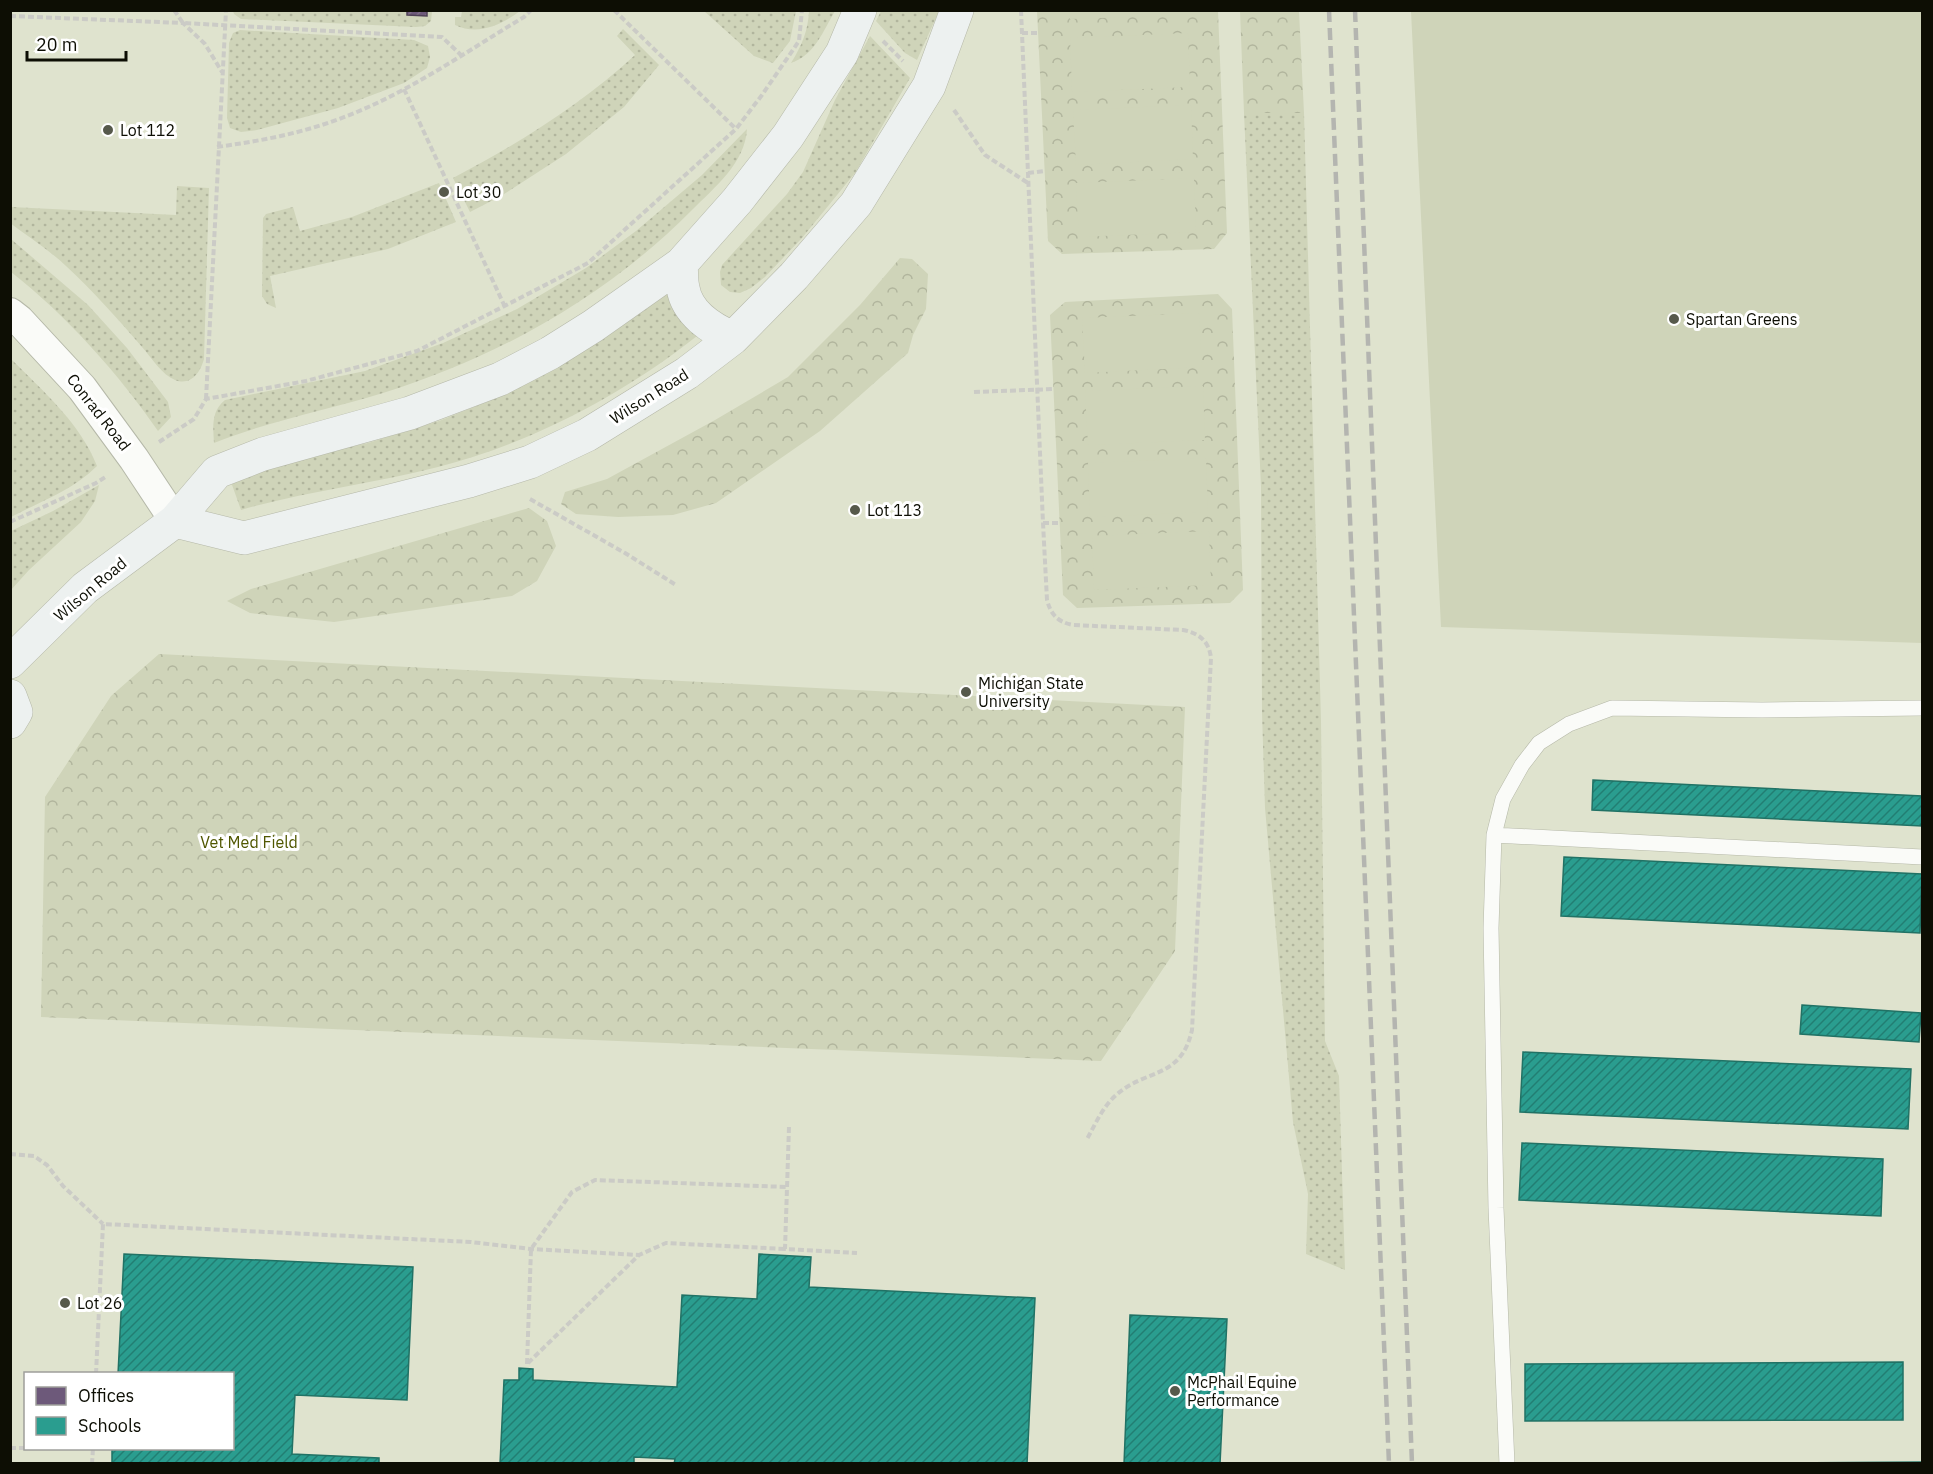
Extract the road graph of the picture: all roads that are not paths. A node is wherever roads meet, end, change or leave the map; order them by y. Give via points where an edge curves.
1 (860, 10) edge
2 (957, 10) edge
3 (681, 264) junction
4 (10, 314) edge
5 (733, 338) junction
6 (175, 521) junction
7 (10, 662) edge
8 (10, 696) edge
9 (1923, 708) edge
10 (10, 722) edge
11 (1494, 835) junction
12 (1923, 857) edge
13 (1507, 1464) edge

1 - 3 street, Wilson Road via 842,53 788,136
2 - 5 street, Wilson Road via 929,86 856,204 794,276
3 - 5 street via 683,291 692,309 713,329
3 - 6 street, Wilson Road via 593,326 500,379 410,413 263,454 217,472
4 - 6 street, Conrad Road via 82,388
5 - 6 street, Wilson Road via 687,373 587,435 530,462 469,482 244,538
6 - 7 street, Wilson Road via 85,588
8 - 10 street via 16,712
9 - 11 lane via 1612,708 1569,724 1539,743 1503,799
11 - 12 lane
11 - 13 lane via 1494,1124

